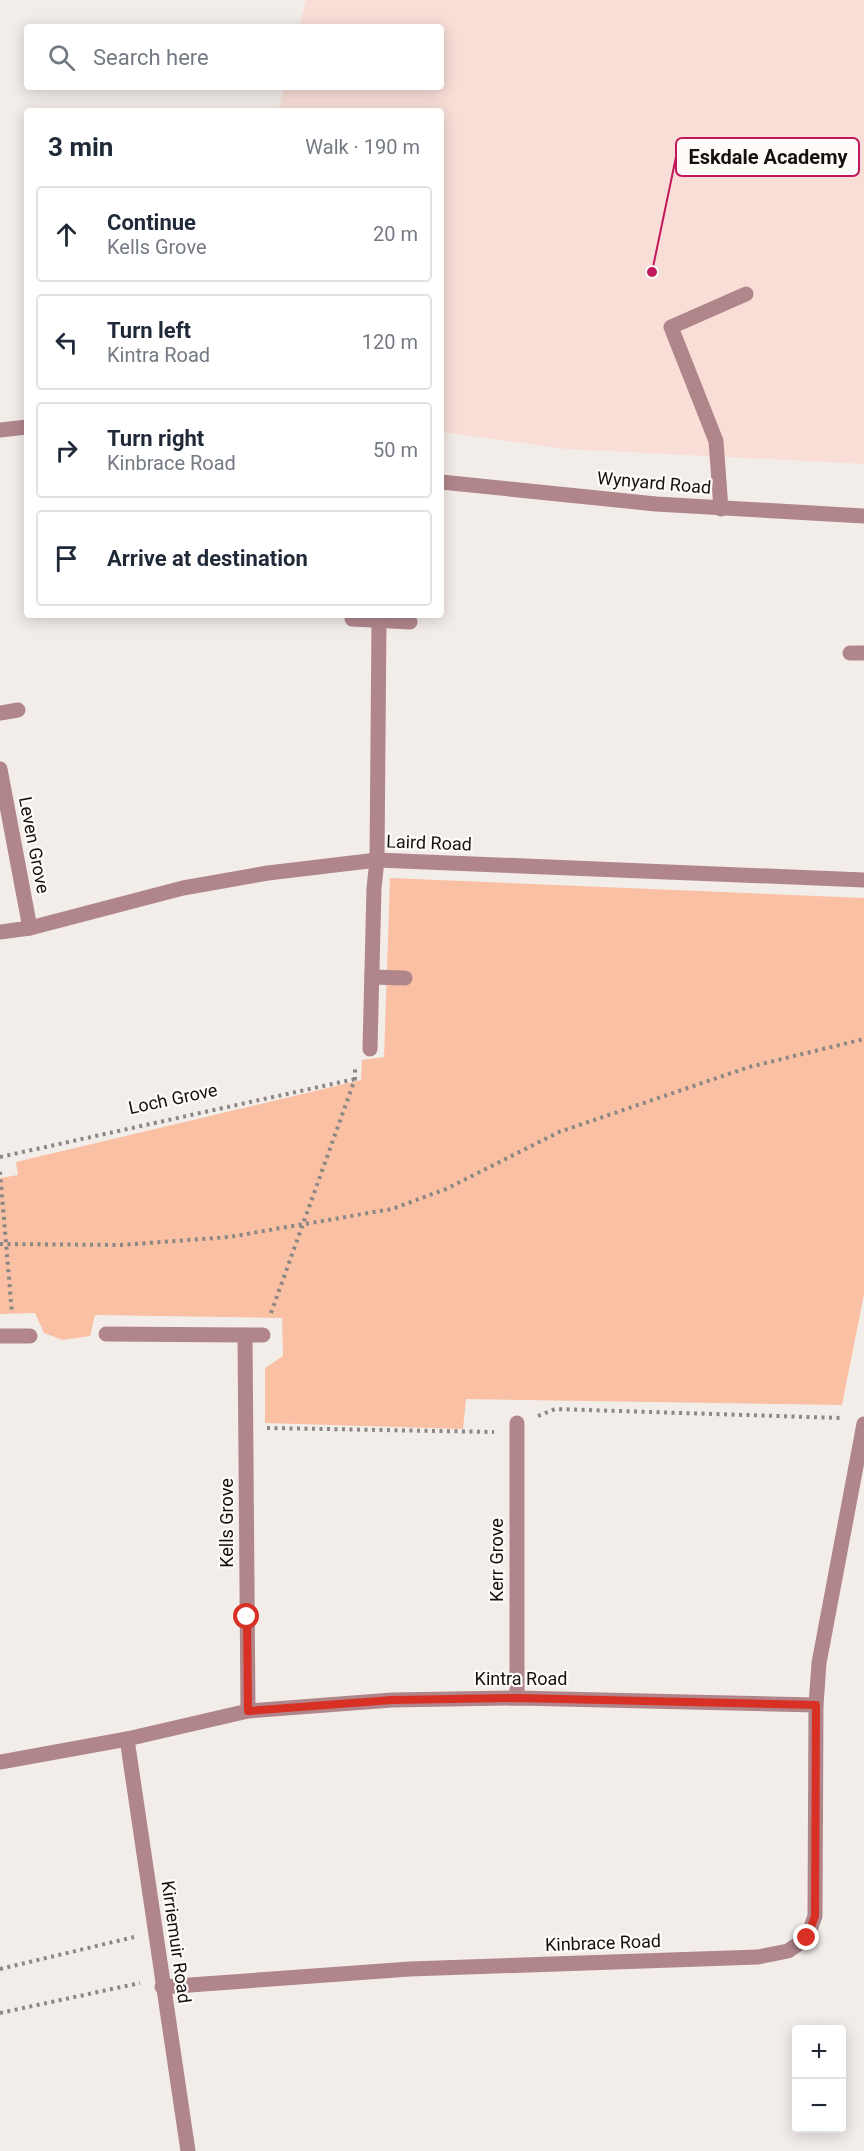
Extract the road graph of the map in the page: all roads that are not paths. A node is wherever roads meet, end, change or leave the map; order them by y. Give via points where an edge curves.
1 (746, 294) dead end
2 (24, 427) edge
3 (0, 430) edge
4 (444, 482) edge
5 (721, 509) junction
6 (864, 516) edge
7 (352, 618) dead end
8 (379, 620) junction
9 (410, 622) dead end
10 (18, 710) dead end
11 (0, 714) edge
12 (0, 769) edge
13 (377, 860) junction
14 (864, 880) edge
15 (30, 928) junction
16 (0, 932) edge
17 (372, 977) junction
18 (405, 978) dead end
19 (370, 1049) dead end
20 (106, 1334) dead end
21 (245, 1335) junction
22 (263, 1335) road end
23 (858, 1421) edge
24 (517, 1428) road end
25 (858, 1488) edge
26 (517, 1698) junction
27 (816, 1705) junction
28 (248, 1711) junction
29 (127, 1739) junction
30 (0, 1762) edge
31 (162, 1983) junction
32 (188, 2151) edge

1 - 5 street via 671,327 716,441
2 - 3 street
4 - 5 street, Wynyard Road
5 - 6 street, Wynyard Road
7 - 8 street
8 - 9 street
8 - 13 street
10 - 11 street
12 - 15 street, Leven Grove
13 - 14 street, Laird Road
13 - 15 street, Laird Road via 183,888
13 - 17 street
15 - 16 street, Laird Road
17 - 18 street
17 - 19 street
20 - 21 street
21 - 22 street
21 - 28 street, Kells Grove
23 - 25 street
24 - 26 street, Kerr Grove
25 - 27 street via 819,1663
26 - 27 street, Kintra Road
26 - 28 street, Kintra Road via 392,1700
27 - 31 street, Kinbrace Road via 815,1916 807,1938 788,1951 758,1957 410,1969
28 - 29 street, Kintra Road
29 - 30 street, Kintra Road
29 - 31 street, Kirriemuir Road
31 - 32 street, Kirriemuir Road

